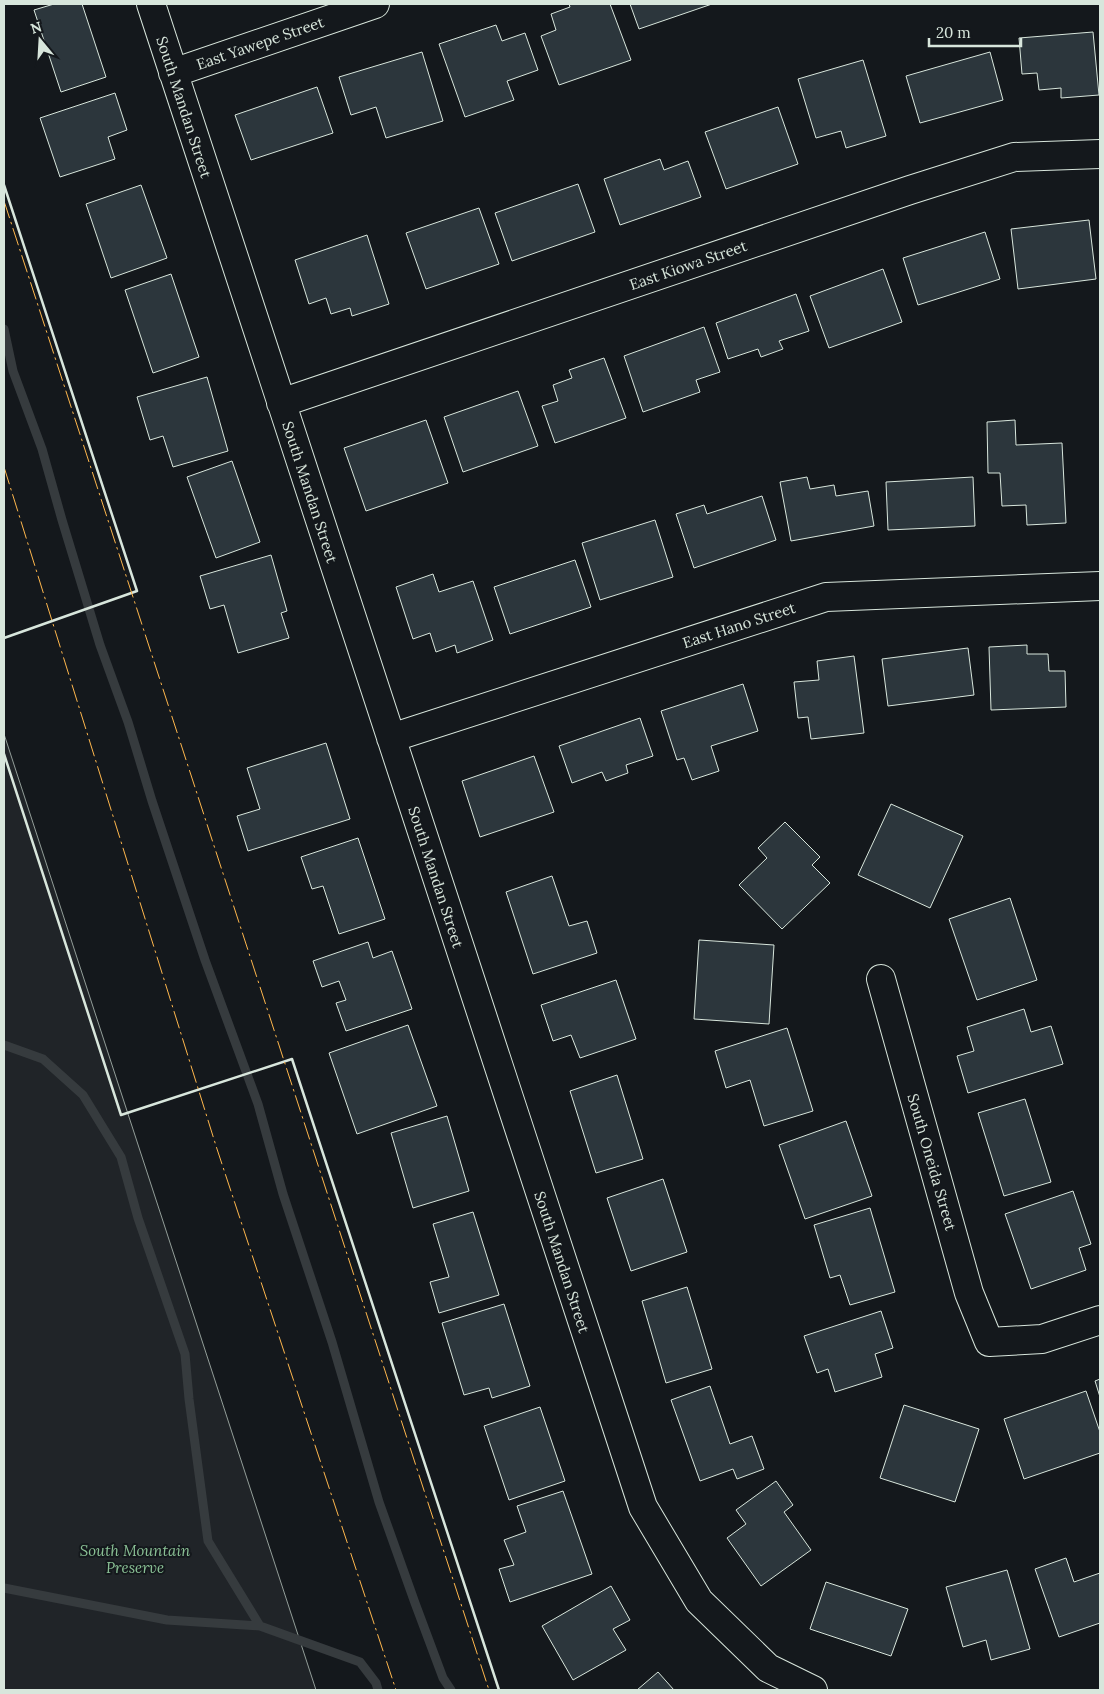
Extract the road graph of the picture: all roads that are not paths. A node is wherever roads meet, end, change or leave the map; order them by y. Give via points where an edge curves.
1 (151, 4) edge
2 (375, 4) edge
3 (173, 73) junction
4 (1100, 154) edge
5 (282, 403) junction
6 (1100, 586) edge
7 (391, 738) junction
8 (881, 979) dead end
9 (1100, 1320) edge
10 (813, 1690) edge

1 - 3 street, South Mandan Street
2 - 3 street, East Yawepe Street
3 - 5 street, South Mandan Street
4 - 5 street, East Kiowa Street via 1014,157
5 - 7 street, South Mandan Street
6 - 7 street, East Hano Street via 826,597
7 - 10 street, South Mandan Street via 643,1507 699,1601 768,1668
8 - 9 street, South Oneida Street via 969,1293 989,1342 1042,1339

